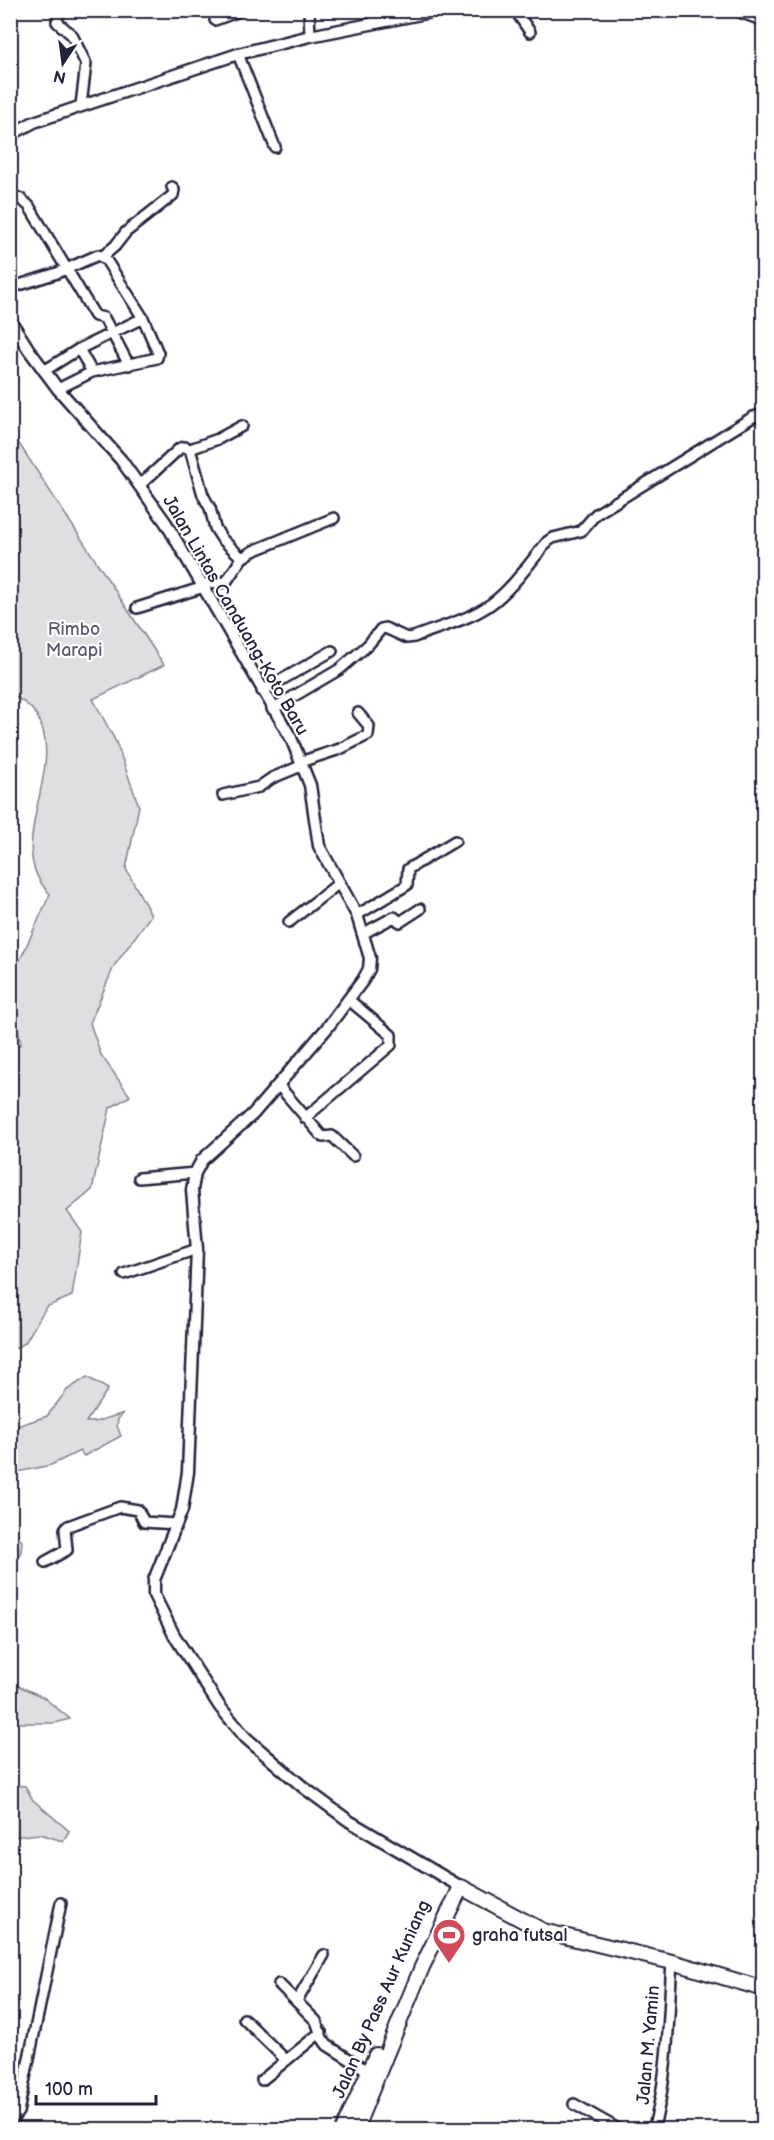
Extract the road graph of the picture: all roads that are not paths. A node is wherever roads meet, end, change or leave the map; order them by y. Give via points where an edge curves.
1 (63, 10) edge
2 (242, 10) edge
3 (309, 10) edge
4 (374, 10) edge
5 (441, 10) edge
6 (515, 10) edge
7 (734, 10) edge
8 (215, 21) dead end
9 (764, 21) edge
10 (376, 23) junction
11 (530, 32) dead end
12 (310, 36) junction
13 (238, 54) junction
14 (81, 105) junction
15 (10, 135) edge
16 (275, 147) dead end
17 (172, 188) dead end
18 (10, 195) edge
19 (103, 256) junction
20 (68, 269) junction
21 (10, 288) edge
22 (143, 318) junction
23 (10, 320) edge
24 (112, 334) junction
25 (79, 349) junction
26 (129, 365) junction
27 (44, 371) junction
28 (92, 372) junction
29 (58, 389) junction
30 (764, 414) edge
31 (242, 426) dead end
32 (190, 449) junction
33 (140, 485) junction
34 (334, 518) dead end
35 (242, 558) junction
36 (203, 585) junction
37 (137, 608) dead end
38 (332, 651) dead end
39 (262, 691) junction
40 (272, 709) junction
41 (358, 713) dead end
42 (301, 764) junction
43 (223, 795) dead end
44 (455, 841) dead end
45 (338, 884) junction
46 (420, 909) dead end
47 (357, 915) junction
48 (289, 922) dead end
49 (364, 933) junction
50 (353, 995) junction
51 (279, 1086) junction
52 (305, 1118) junction
53 (353, 1156) dead end
54 (195, 1173) junction
55 (139, 1178) dead end
56 (197, 1249) junction
57 (124, 1274) dead end
58 (176, 1524) junction
59 (45, 1562) dead end
60 (457, 1885) junction
61 (61, 1903) dead end
62 (324, 1955) dead end
63 (672, 1962) junction
64 (279, 1984) dead end
65 (764, 1989) edge
66 (297, 2001) junction
67 (244, 2019) dead end
68 (321, 2032) junction
69 (286, 2060) junction
70 (368, 2071) junction
71 (262, 2080) dead end
72 (574, 2104) dead end
73 (10, 2122) edge
74 (343, 2130) edge
75 (355, 2130) edge
76 (620, 2130) edge
77 (653, 2130) edge

1 - 14 street via 57,21 72,35 86,64
2 - 8 street
3 - 12 street
4 - 10 street
5 - 10 main road
6 - 11 street
7 - 9 street
10 - 12 main road
12 - 13 main road
13 - 14 main road
13 - 16 street
14 - 15 main road
17 - 19 street via 173,195
18 - 20 street via 29,206
19 - 20 street via 93,256
19 - 22 street
20 - 21 street
20 - 24 street via 95,316 104,318
22 - 24 street
22 - 26 street via 157,358
23 - 27 main road, Jalan Lintas Canduang-Koto Baru
24 - 25 street
24 - 26 street
25 - 27 street
25 - 28 street
26 - 28 street
27 - 29 main road, Jalan Lintas Canduang-Koto Baru
28 - 29 street
29 - 33 main road, Jalan Lintas Canduang-Koto Baru
30 - 40 street via 753,417 596,514 581,531 548,541 493,603 414,637 381,629 340,669
31 - 32 street
32 - 33 street via 177,451
32 - 35 street via 215,528
33 - 36 main road, Jalan Lintas Canduang-Koto Baru
34 - 35 street
35 - 36 street via 226,582
36 - 37 street
36 - 39 main road, Jalan Lintas Canduang-Koto Baru
38 - 39 street
39 - 40 main road, Jalan Lintas Canduang-Koto Baru
40 - 42 main road, Jalan Lintas Canduang-Koto Baru via 291,738
41 - 42 street via 369,726 368,735
42 - 43 street via 259,787
42 - 45 main road, Jalan Lintas Canduang-Koto Baru via 310,785 319,846
44 - 47 street via 408,869 407,885
45 - 47 main road, Jalan Lintas Canduang-Koto Baru
45 - 48 street
46 - 49 street via 400,922 394,917
47 - 49 main road, Jalan Lintas Canduang-Koto Baru
49 - 50 main road, Jalan Lintas Canduang-Koto Baru via 370,964
50 - 51 main road, Jalan Lintas Canduang-Koto Baru
50 - 52 street via 390,1035 391,1045
51 - 52 street
51 - 54 main road, Jalan Lintas Canduang-Koto Baru via 202,1160
52 - 53 street via 323,1137 332,1136
54 - 55 street
54 - 56 main road via 192,1191
56 - 57 street
56 - 58 main road via 188,1472
58 - 59 street via 144,1522 138,1510 120,1507 68,1526 67,1550
58 - 60 main road via 154,1580 154,1595 174,1635 229,1718 254,1746 328,1806
60 - 63 highway via 543,1931
60 - 70 highway, Jalan By Pass Aur Kuniang
60 - 75 highway, Jalan By Pass Aur Kuniang
61 - 73 street via 18,2112
62 - 66 street
63 - 65 highway
63 - 77 street, Jalan M. Yamin via 665,2071
64 - 66 street
66 - 68 street
67 - 69 street
68 - 69 street
68 - 70 street via 327,2045
69 - 71 street
70 - 74 highway, Jalan By Pass Aur Kuniang
72 - 76 street

